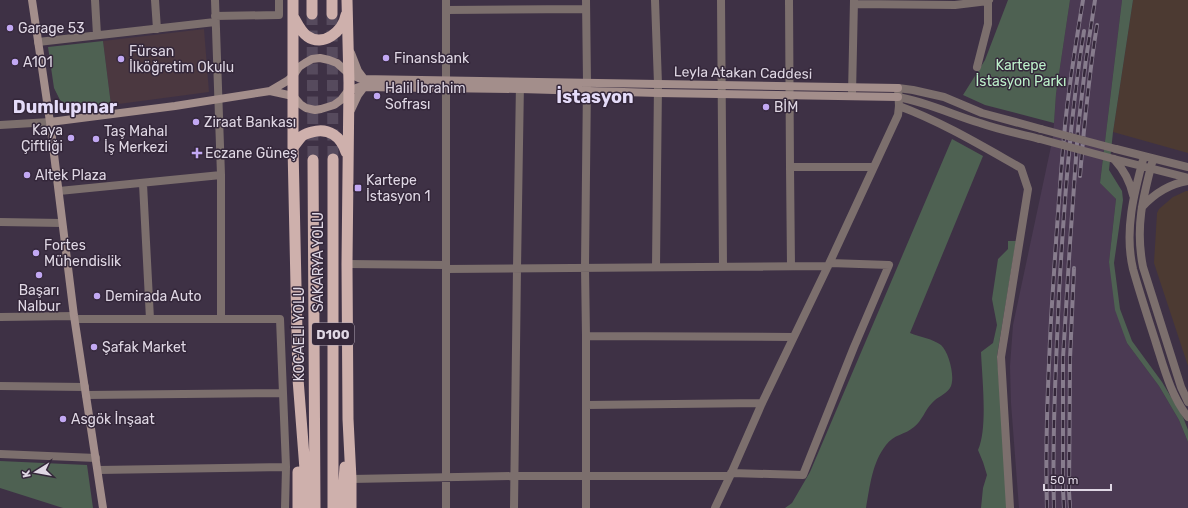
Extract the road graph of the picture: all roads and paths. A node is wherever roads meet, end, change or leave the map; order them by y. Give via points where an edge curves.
1 (32, 0) edge
2 (95, 0) edge
3 (155, 0) edge
4 (215, 0) edge
5 (279, 0) edge
6 (293, 0) edge
7 (312, 0) edge
8 (332, 0) edge
9 (446, 0) edge
10 (586, 0) edge
11 (655, 0) edge
12 (722, 0) edge
13 (789, 0) edge
14 (989, 0) edge
15 (347, 1) edge
16 (854, 2) edge
17 (586, 9) junction
18 (446, 10) junction
19 (312, 14) tunnel mouth
20 (332, 14) tunnel mouth
21 (293, 16) junction
22 (215, 19) junction
23 (157, 29) junction
24 (97, 35) junction
25 (38, 42) junction
26 (348, 46) junction
27 (978, 67) dead end
28 (348, 74) junction
29 (293, 76) junction
30 (359, 84) junction
31 (446, 84) junction
32 (520, 85) junction
33 (587, 86) junction
34 (723, 86) junction
35 (790, 86) junction
36 (852, 88) junction
37 (898, 88) junction
38 (658, 89) junction
39 (270, 91) junction
40 (723, 94) junction
41 (293, 96) junction
42 (790, 96) junction
43 (853, 97) junction
44 (898, 97) junction
45 (218, 100) junction
46 (899, 106) junction
47 (348, 121) junction
48 (50, 122) junction
49 (0, 125) edge
50 (293, 147) junction
51 (1144, 156) junction
52 (348, 157) junction
53 (332, 159) tunnel mouth
54 (1114, 159) junction
55 (1153, 159) junction
56 (313, 160) tunnel mouth
57 (1142, 166) junction
58 (790, 167) junction
59 (873, 167) junction
60 (1188, 167) edge
61 (1151, 168) junction
62 (221, 175) junction
63 (1188, 180) edge
64 (143, 184) junction
65 (59, 191) junction
66 (1134, 198) junction
67 (1141, 207) junction
68 (0, 222) edge
69 (62, 222) junction
70 (347, 264) junction
71 (829, 264) junction
72 (723, 266) junction
73 (791, 266) junction
74 (446, 267) junction
75 (585, 267) junction
76 (656, 267) junction
77 (517, 268) junction
78 (0, 317) edge
79 (75, 317) junction
80 (150, 319) junction
81 (221, 319) junction
82 (586, 336) junction
83 (793, 337) junction
84 (298, 379) junction
85 (0, 386) edge
86 (85, 391) junction
87 (283, 393) junction
88 (1188, 402) edge
89 (762, 403) junction
90 (586, 405) junction
91 (1180, 407) junction
92 (1188, 416) edge
93 (348, 419) junction
94 (1188, 421) edge
95 (0, 454) edge
96 (96, 458) junction
97 (286, 467) junction
98 (98, 470) junction
99 (731, 474) junction
100 (515, 476) junction
101 (586, 476) junction
102 (446, 477) junction
103 (351, 479) junction
104 (103, 508) edge
105 (285, 508) edge
106 (298, 508) edge
107 (308, 508) edge
108 (315, 508) edge
109 (333, 508) edge
110 (342, 508) edge
111 (352, 508) edge
112 (446, 508) edge
113 (514, 508) edge
114 (586, 508) edge
115 (715, 508) edge
116 (1010, 508) edge

1 - 25 main road
2 - 24 street
3 - 23 street
4 - 22 street
5 - 22 street via 279,15
6 - 21 highway
7 - 19 highway
8 - 20 highway
9 - 18 street
10 - 17 street
11 - 38 street
12 - 34 street
13 - 35 street
14 - 16 street via 955,5
14 - 27 street via 988,24
15 - 21 highway via 343,24 334,35 322,40 308,38
15 - 26 highway
16 - 36 street
17 - 18 street
17 - 33 street
18 - 31 street
21 - 29 highway
22 - 23 street
22 - 45 street
23 - 24 street
24 - 25 street
25 - 48 main road
26 - 28 highway
26 - 30 main road via 358,72
28 - 29 main road via 337,63 320,58 305,63
28 - 30 highway
28 - 30 main road
29 - 39 main road
29 - 41 highway
30 - 31 main road, Leyla Atakan Caddesi
30 - 41 main road via 334,105 321,110 306,108
30 - 47 highway
30 - 47 main road via 358,95
31 - 32 main road, Leyla Atakan Caddesi
31 - 74 street
32 - 33 main road, Leyla Atakan Caddesi
32 - 77 street
33 - 38 main road, Leyla Atakan Caddesi
33 - 75 street
34 - 35 main road, Leyla Atakan Caddesi
34 - 38 main road, Leyla Atakan Caddesi
34 - 40 street
35 - 36 main road, Leyla Atakan Caddesi
35 - 42 street
36 - 37 main road, Leyla Atakan Caddesi
36 - 43 street
37 - 44 street
37 - 51 street, Leyla Atakan Caddesi, bridge via 944,97 982,113
38 - 40 main road, Leyla Atakan Caddesi
38 - 76 street
39 - 41 main road
39 - 45 main road
40 - 42 main road, Leyla Atakan Caddesi
40 - 72 street
41 - 50 highway
42 - 43 main road, Leyla Atakan Caddesi
42 - 58 street
43 - 44 main road, Leyla Atakan Caddesi
44 - 46 street
44 - 54 street, Leyla Atakan Caddesi, bridge via 980,123
45 - 48 main road
45 - 62 street
46 - 59 street via 898,116
46 - 116 street via 921,114 1021,168 1028,189 1001,357
47 - 52 highway
48 - 49 street
48 - 65 main road
50 - 52 highway via 308,133 330,132 339,138
50 - 84 highway
51 - 55 street, Leyla Atakan Caddesi
51 - 57 street
52 - 70 highway
53 - 109 highway, SAKARYA YOLU / D100
54 - 57 street, Leyla Atakan Caddesi
54 - 66 street via 1127,176
55 - 60 street, Leyla Atakan Caddesi
55 - 61 street
56 - 108 highway, KOCAELİ YOLU / D100
57 - 61 street, Leyla Atakan Caddesi
57 - 66 street
58 - 59 street
58 - 73 street
59 - 71 street
61 - 63 street, Leyla Atakan Caddesi
61 - 67 street
62 - 64 street
62 - 81 street
63 - 67 street via 1166,188
64 - 65 street
64 - 80 street
65 - 69 main road
66 - 91 street via 1129,236 1131,262 1165,372
67 - 88 street via 1139,237 1143,267 1180,388
68 - 69 street
69 - 79 main road
70 - 74 street
70 - 93 highway
71 - 73 street
71 - 83 street
71 - 99 street via 889,265 803,475
72 - 73 street
72 - 76 street
74 - 77 street
74 - 102 street
75 - 76 street
75 - 77 street
75 - 82 street
77 - 100 street
78 - 79 street
79 - 80 street
79 - 86 main road
80 - 81 street
81 - 87 street via 280,319
82 - 83 street
82 - 90 street
83 - 89 street
84 - 106 highway
84 - 107 highway
85 - 86 street
86 - 87 street
86 - 96 main road
87 - 97 street
89 - 90 street
89 - 99 street
90 - 101 street
91 - 92 street
91 - 94 street
93 - 103 highway
93 - 110 highway
95 - 96 street
96 - 98 main road
97 - 98 street
97 - 105 street
98 - 104 main road
99 - 101 street
99 - 115 street
100 - 101 street
100 - 102 street
100 - 113 street
101 - 114 street
102 - 103 street
102 - 112 street
103 - 111 highway

